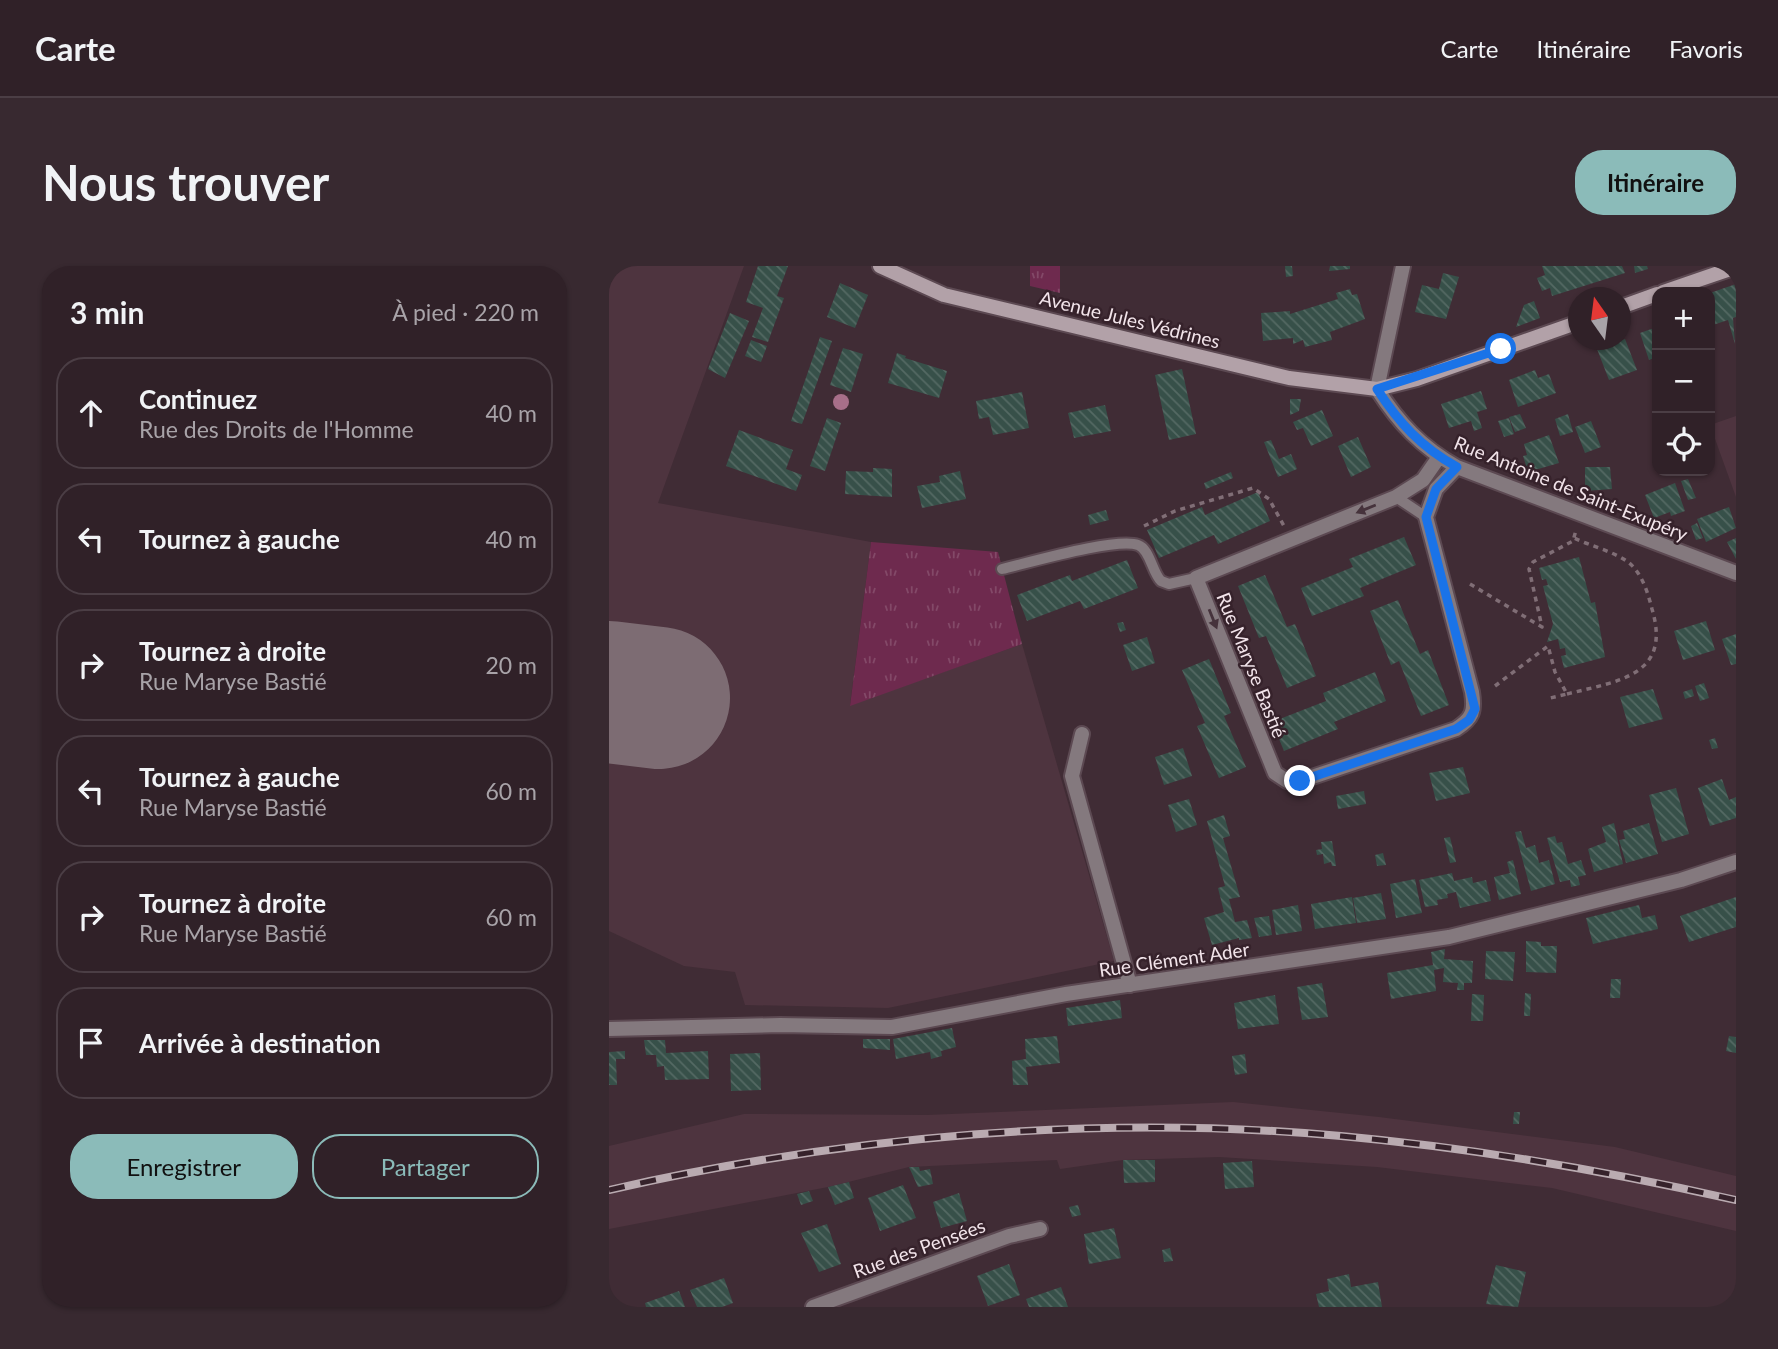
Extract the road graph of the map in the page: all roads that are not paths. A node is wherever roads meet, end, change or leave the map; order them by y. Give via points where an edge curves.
1 (880, 266) edge
2 (1403, 266) edge
3 (1736, 267) edge
4 (1678, 287) edge
5 (1652, 296) edge
6 (1631, 303) edge
7 (1568, 326) edge
8 (1377, 389) junction
9 (1439, 457) junction
10 (1457, 467) junction
11 (1395, 497) junction
12 (1426, 517) junction
13 (1002, 569) dead end
14 (1736, 573) edge
15 (1196, 578) junction
16 (1082, 734) dead end
17 (1736, 862) edge
18 (1130, 985) junction
19 (609, 1029) edge
20 (1040, 1229) dead end
21 (813, 1307) edge

1 - 8 main road, Avenue Jules Védrines via 944,295 1289,378
2 - 8 street
3 - 4 main road
5 - 6 main road
7 - 8 main road
8 - 9 street, Rue Antoine de Saint-Exupéry via 1401,426
9 - 10 street, Rue Antoine de Saint-Exupéry
9 - 11 street, Rue Maryse Bastié via 1423,480
10 - 12 street via 1436,489
10 - 14 street, Rue Antoine de Saint-Exupéry
11 - 12 lane
11 -> 15 street, Rue Maryse Bastié
15 -> 12 street, Rue Maryse Bastié via 1275,773 1287,781 1300,781 1456,729 1475,709
13 - 15 lane via 1111,545 1136,544 1161,581 1169,584
16 - 18 street via 1072,776
17 - 18 street, Rue Clément Ader via 1450,937
18 - 19 street, Rue Clément Ader via 891,1027
20 - 21 street, Rue des Pensées

